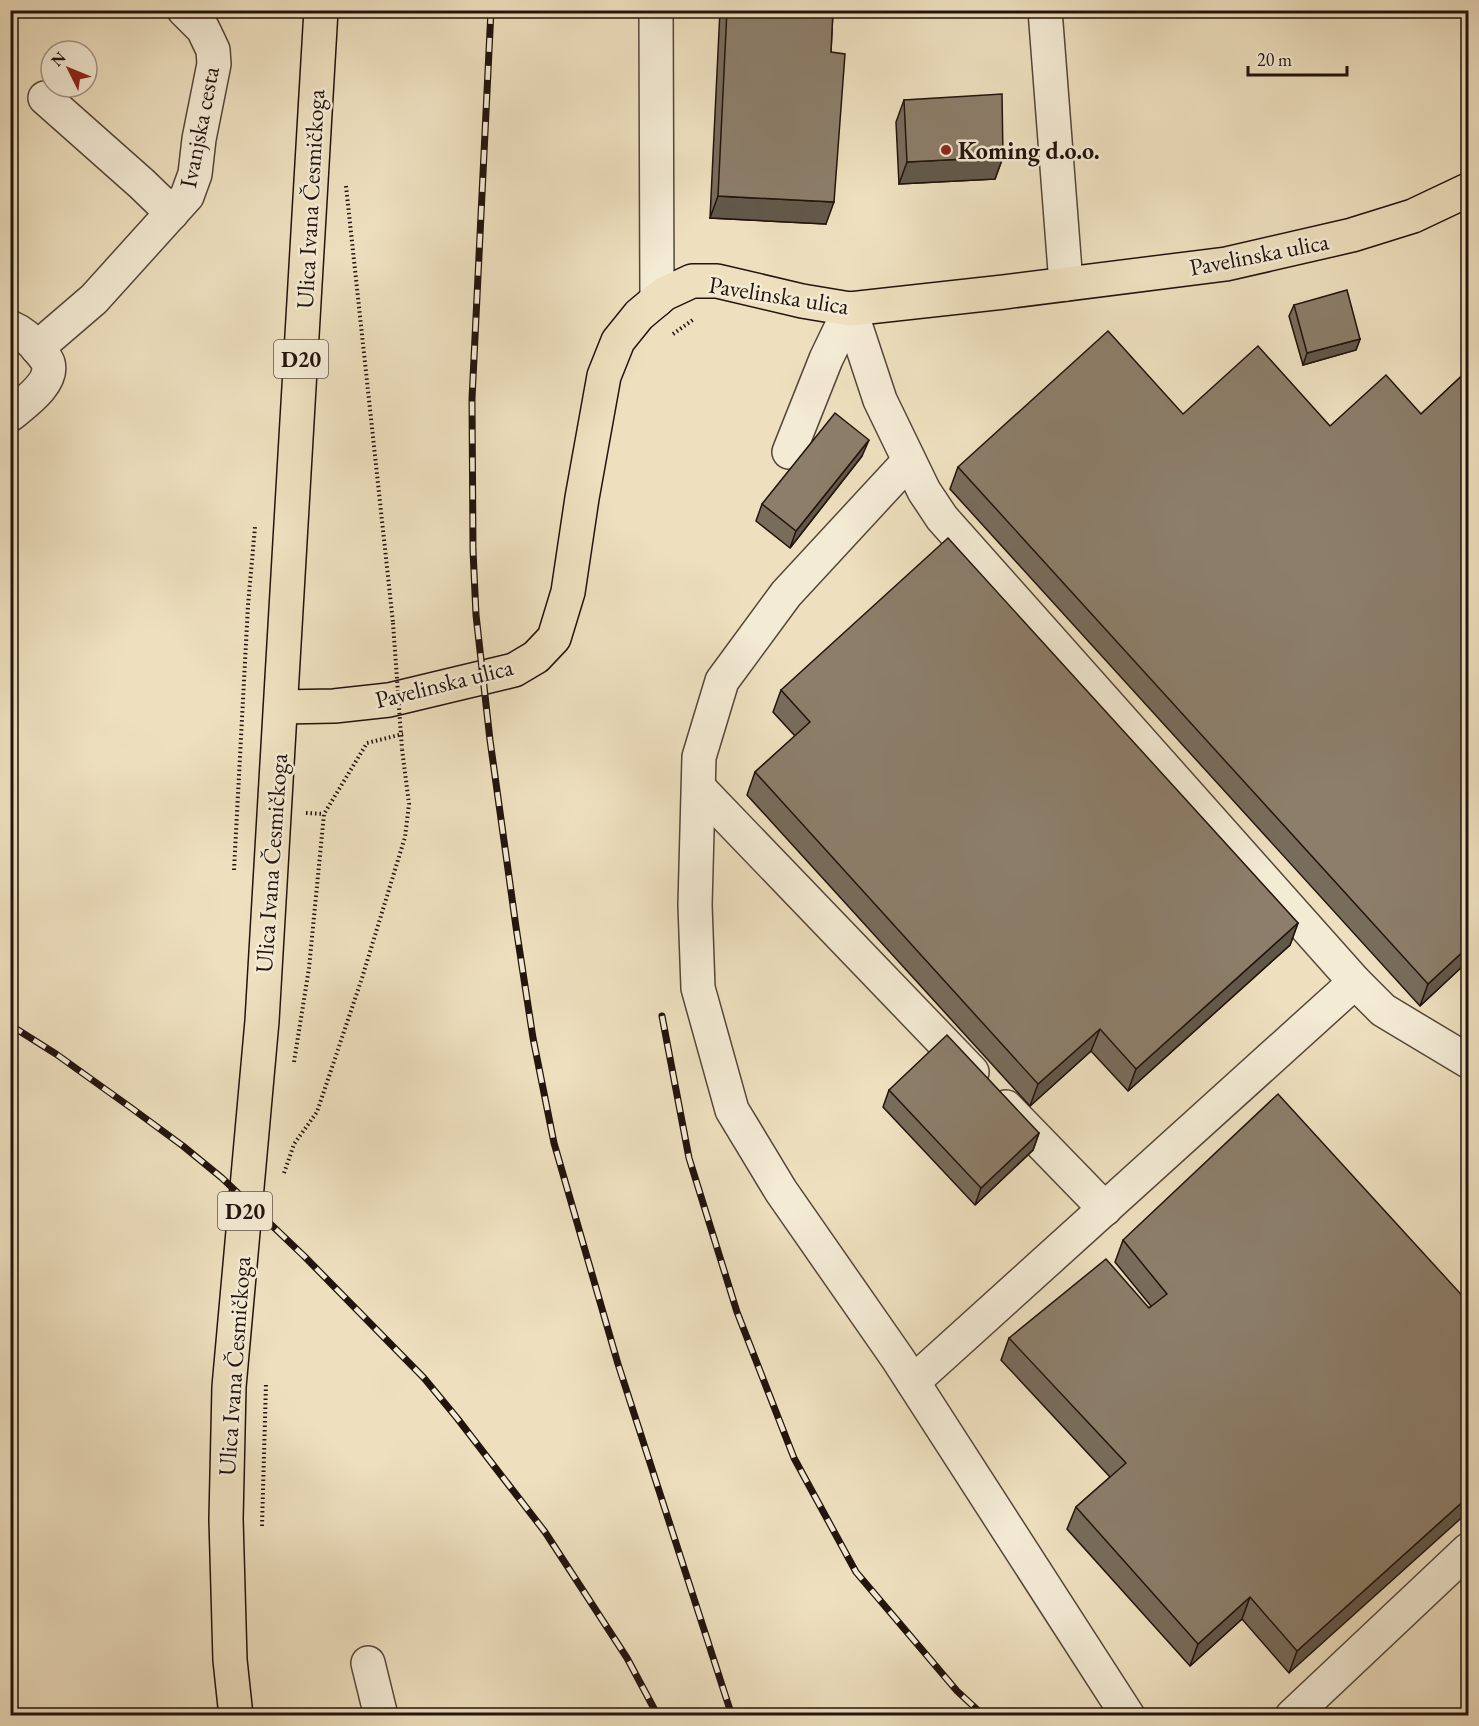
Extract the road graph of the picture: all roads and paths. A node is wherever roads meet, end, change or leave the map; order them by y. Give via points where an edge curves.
1 (184, 10) edge
2 (321, 10) edge
3 (656, 10) edge
4 (1045, 10) edge
5 (46, 99) edge
6 (346, 184) dead end
7 (1468, 190) edge
8 (172, 213) junction
9 (1066, 284) junction
10 (657, 300) junction
11 (850, 309) junction
12 (10, 327) edge
13 (37, 348) junction
14 (10, 415) edge
15 (789, 452) dead end
16 (909, 461) junction
17 (281, 707) junction
18 (699, 788) junction
19 (324, 814) dead end
20 (1355, 982) junction
21 (1468, 1061) edge
22 (294, 1066) dead end
23 (282, 1164) dead end
24 (1105, 1209) junction
25 (266, 1372) dead end
26 (913, 1382) junction
27 (262, 1531) dead end
28 (1468, 1550) edge
29 (368, 1663) dead end
30 (236, 1716) edge
31 (381, 1716) edge
32 (1128, 1716) edge
33 (1292, 1716) edge

1 - 8 street, Ivanjska cesta via 203,29 213,50 214,64 195,174 188,196
2 - 17 main road, Ulica Ivana Česmičkoga / D20
3 - 10 street
4 - 9 street
5 - 8 street
6 - 23 path, bridge via 410,804 405,837 363,978 317,1112 294,1144 282,1175
7 - 9 main road, Pavelinska ulica via 1413,216 1352,235 1226,264
8 - 13 street, Ivanjska cesta via 94,299
9 - 11 main road, Pavelinska ulica
10 - 11 main road, Pavelinska ulica via 692,281 717,281
10 - 17 main road, Pavelinska ulica via 618,341 604,376 568,592 554,638 536,657 514,670 389,700
11 - 15 street
11 - 16 street via 874,386
12 - 13 street via 21,331
13 - 14 street via 48,363 47,375 39,391
16 - 18 street via 786,594 722,681 699,757
16 - 20 street via 942,518
17 - 30 main road, Ulica Ivana Česmičkoga / D20 via 262,1021 228,1387 226,1519 230,1660
18 - 24 street
18 - 26 street via 695,905 698,988 732,1110 781,1191
19 - 22 path via 309,968
20 - 21 street via 1383,1010
20 - 24 street
24 - 26 street
25 - 27 path
26 - 32 street
28 - 33 street
29 - 31 street

